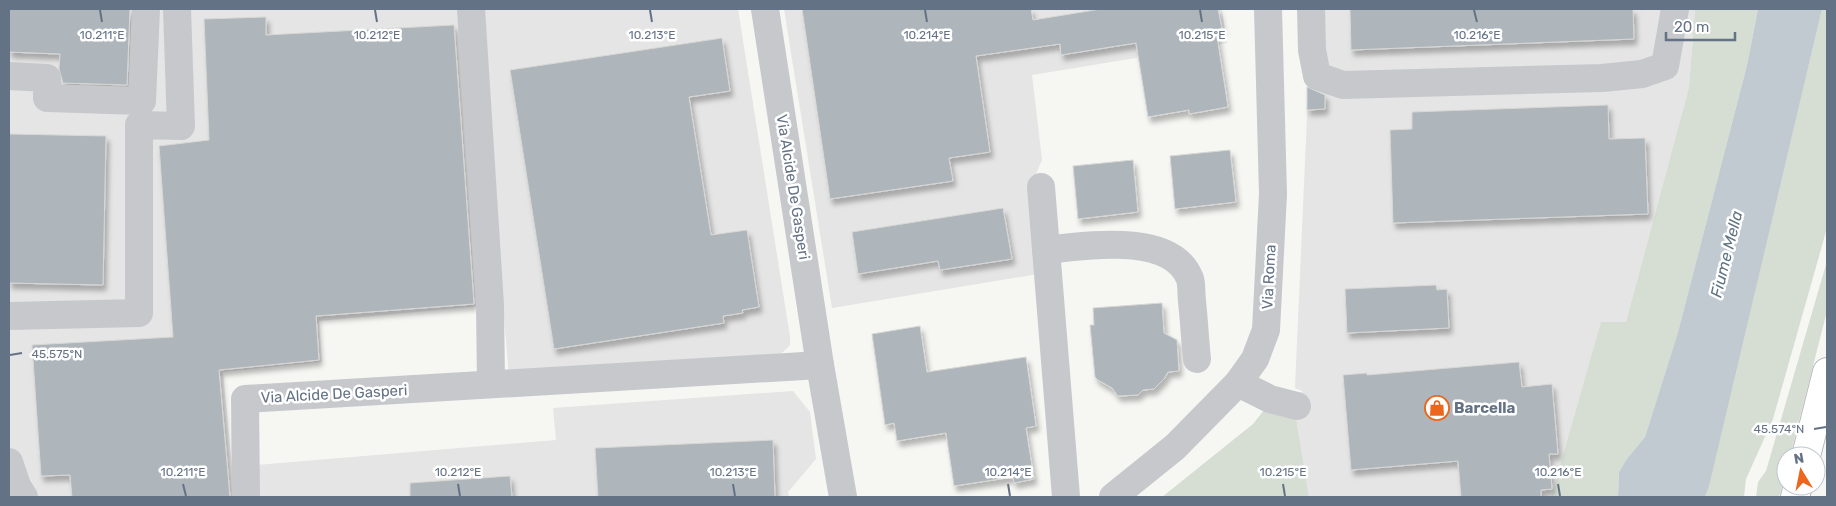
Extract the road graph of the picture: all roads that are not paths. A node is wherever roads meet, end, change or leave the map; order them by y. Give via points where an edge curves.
1 (146, 9) edge
2 (177, 9) edge
3 (471, 9) edge
4 (765, 9) edge
5 (1268, 9) edge
6 (1312, 9) edge
7 (1675, 9) edge
8 (9, 76) edge
9 (1040, 187) dead end
10 (1046, 250) junction
11 (9, 316) edge
12 (1197, 359) dead end
13 (820, 365) junction
14 (1827, 372) edge
15 (491, 384) junction
16 (1238, 384) junction
17 (1297, 406) dead end
18 (1808, 446) edge
19 (9, 462) edge
20 (1116, 494) edge
21 (24, 497) edge
22 (246, 497) edge
23 (843, 497) edge
24 (1066, 497) edge

1 - 8 street via 142,101 47,98 47,78
2 - 11 street via 181,126 140,126 139,313
3 - 15 street via 490,305
4 - 13 street, Via Alcide De Gasperi
5 - 16 street, Via Roma via 1273,194 1266,330 1254,359
6 - 7 street via 1312,50 1317,76 1343,85 1602,78 1642,74 1665,66
9 - 10 street
10 - 12 street via 1107,244 1139,246 1163,253 1181,263 1190,280
10 - 24 street
13 - 15 street, Via Alcide De Gasperi
13 - 23 street, Via Alcide De Gasperi
14 - 18 highway
15 - 22 street, Via Alcide De Gasperi via 245,399
16 - 17 street via 1270,399
16 - 20 street, Via Roma via 1175,447
19 - 21 street

